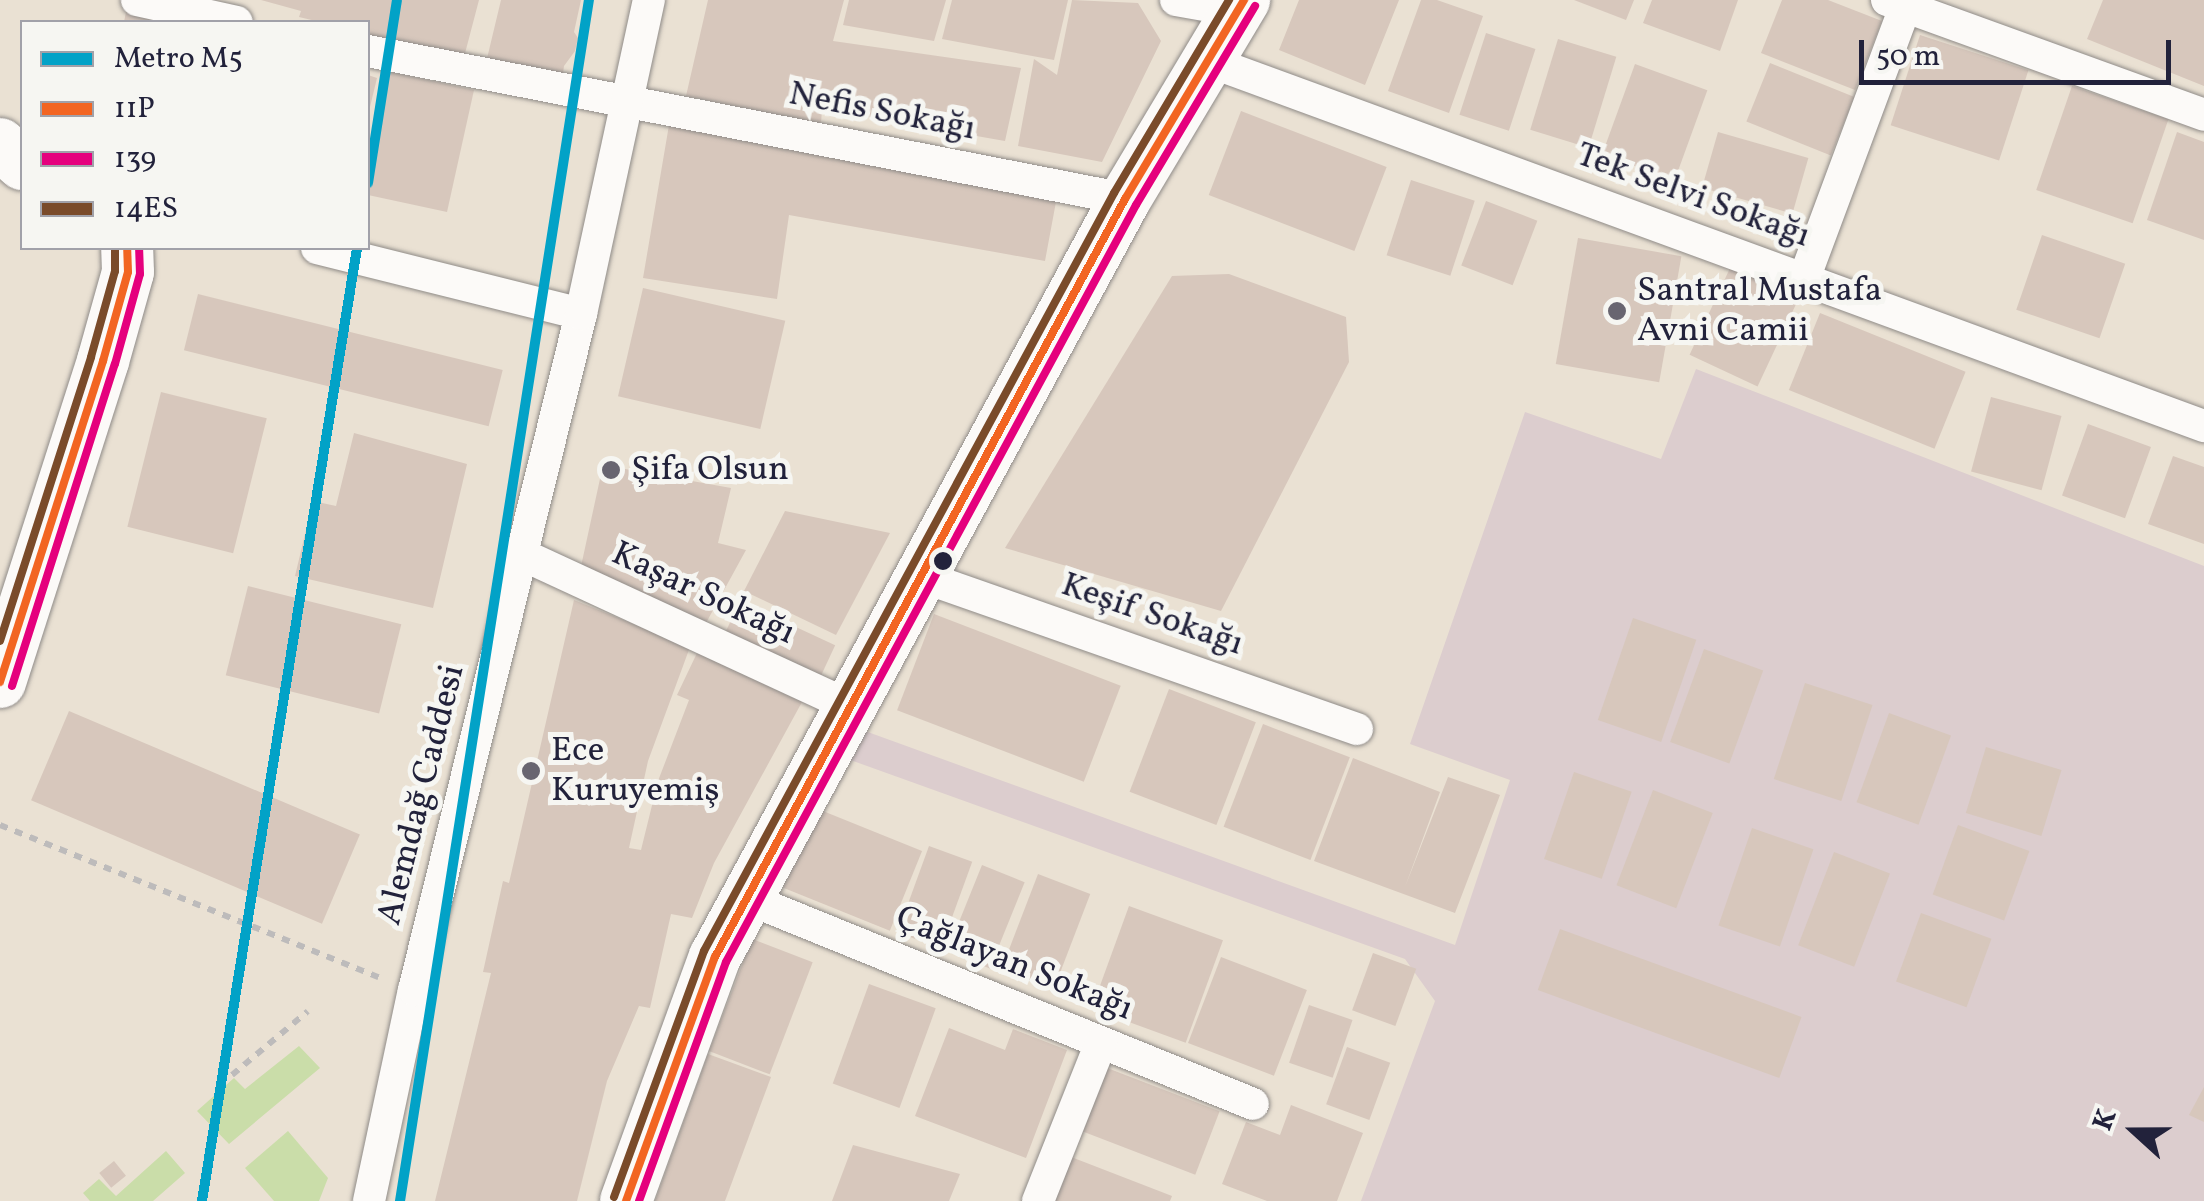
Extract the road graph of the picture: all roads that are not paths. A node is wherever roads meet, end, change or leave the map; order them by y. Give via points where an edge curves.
1 (137, 0) edge
2 (650, 0) edge
3 (1176, 0) edge
4 (1900, 2) edge
5 (1241, 6) edge
6 (228, 20) edge
7 (370, 52) edge
8 (1212, 62) junction
9 (624, 104) junction
10 (2204, 115) edge
11 (0, 144) edge
12 (20, 162) edge
13 (1125, 200) junction
14 (128, 250) edge
15 (325, 250) edge
16 (1804, 279) junction
17 (580, 314) junction
18 (2204, 426) edge
19 (523, 555) junction
20 (920, 576) junction
21 (0, 682) edge
22 (848, 705) junction
23 (1357, 730) dead end
24 (746, 898) junction
25 (1101, 1042) junction
26 (1252, 1104) dead end
27 (369, 1201) edge
28 (626, 1201) edge
29 (1038, 1201) edge

1 - 6 street
2 - 9 street, Alemdağ Caddesi
3 - 5 street
4 - 10 street
4 - 16 street
5 - 8 main road
7 - 9 street, Nefis Sokağı
8 - 13 main road
8 - 16 street, Tek Selvi Sokağı
9 - 13 street, Nefis Sokağı
9 - 17 street, Alemdağ Caddesi
11 - 12 main road
13 - 20 main road
14 - 21 main road via 103,361
15 - 17 street
16 - 18 street, Tek Selvi Sokağı
17 - 19 street, Alemdağ Caddesi
19 - 22 street, Kaşar Sokağı
19 - 27 street, Alemdağ Caddesi via 414,990
20 - 22 main road
20 - 23 street, Keşif Sokağı
22 - 24 main road
24 - 25 street, Çağlayan Sokağı
24 - 28 main road via 715,957
25 - 26 street, Çağlayan Sokağı
25 - 29 street

